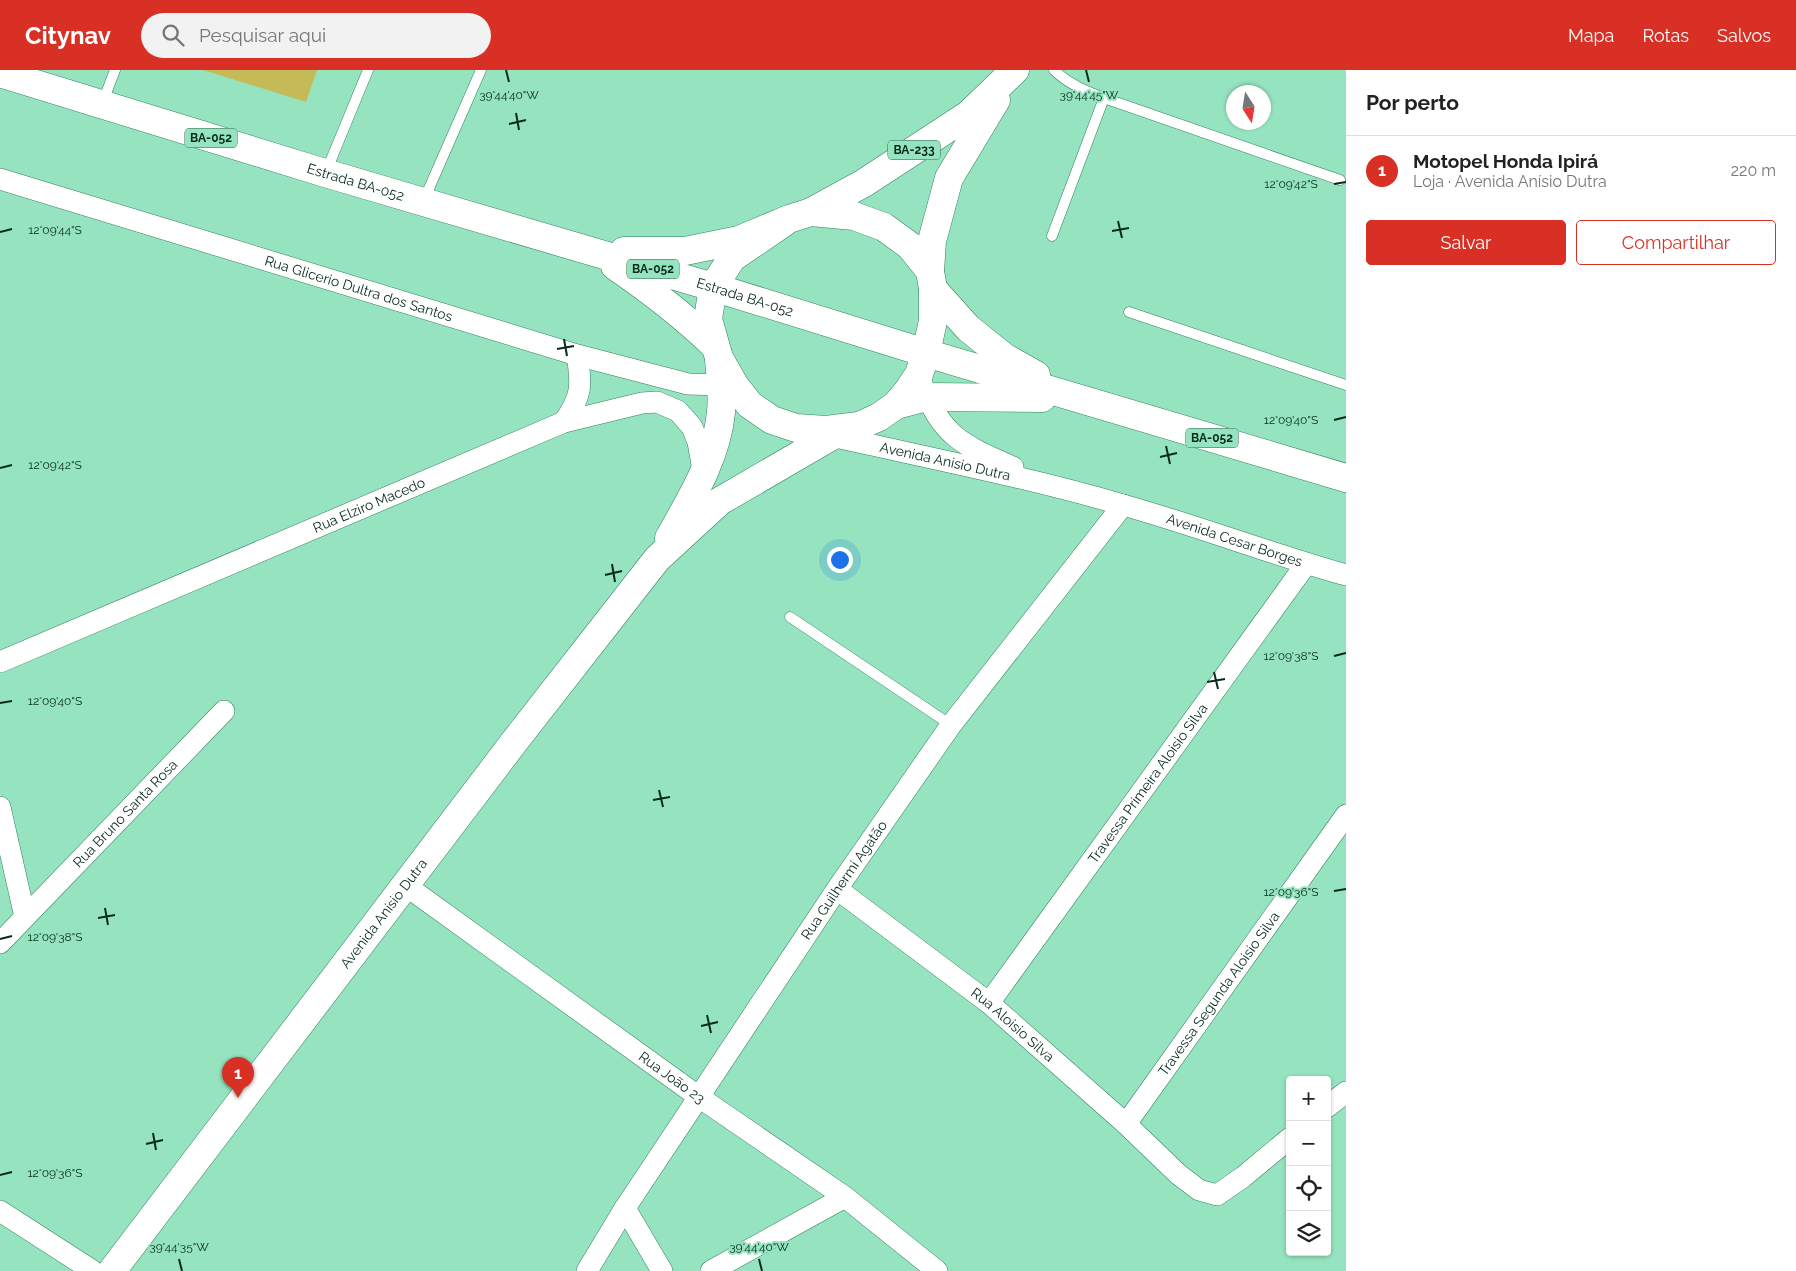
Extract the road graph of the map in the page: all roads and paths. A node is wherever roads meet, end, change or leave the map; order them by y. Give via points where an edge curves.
1 (115, 70) edge
2 (368, 70) edge
3 (481, 70) edge
4 (1054, 70) edge
5 (0, 73) edge
6 (1012, 73) edge
7 (1104, 98) junction
8 (102, 104) junction
9 (325, 173) junction
10 (0, 179) edge
11 (1340, 180) dead end
12 (423, 202) junction
13 (800, 215) junction
14 (1052, 236) dead end
15 (593, 251) junction
16 (931, 280) junction
17 (713, 286) junction
18 (1129, 312) dead end
19 (717, 352) junction
20 (577, 355) junction
21 (924, 374) junction
22 (721, 385) junction
23 (1346, 385) edge
24 (1079, 399) junction
25 (564, 422) junction
26 (860, 426) junction
27 (832, 436) junction
28 (704, 476) junction
29 (1346, 478) edge
30 (1059, 488) junction
31 (1123, 505) junction
32 (657, 559) junction
33 (1306, 564) junction
34 (1346, 575) edge
35 (790, 617) dead end
36 (0, 662) edge
37 (224, 711) dead end
38 (951, 725) junction
39 (0, 807) edge
40 (1346, 815) edge
41 (405, 885) junction
42 (836, 889) junction
43 (25, 916) junction
44 (0, 943) edge
45 (989, 1003) junction
46 (1346, 1092) edge
47 (699, 1098) junction
48 (1331, 1104) edge
49 (1126, 1124) junction
50 (1286, 1141) edge
51 (845, 1198) junction
52 (625, 1208) junction
53 (0, 1211) edge
54 (93, 1271) edge
55 (112, 1271) edge
56 (588, 1271) edge
57 (662, 1271) edge
58 (711, 1271) edge
59 (937, 1271) edge

1 - 8 lane
2 - 9 lane
3 - 12 lane
4 - 7 lane via 1080,88
5 - 8 main road, Estrada BA-052 / BA-052
6 - 13 main road, BA-233 via 968,115 864,183
6 - 16 main road, BA-233 via 949,178 932,241
7 - 11 lane
7 - 14 lane
8 - 9 main road, Estrada BA-052 / BA-052
9 - 12 main road, Estrada BA-052 / BA-052
10 - 20 street, Rua Glicerio Dultra dos Santos
12 - 15 main road, Estrada BA-052 / BA-052
13 - 15 main road via 739,240 685,251
13 - 16 main road via 854,216 884,228 910,246
13 - 17 main road, BA-233 via 732,258
15 - 17 main road, Estrada BA-052 / BA-052
15 - 19 main road via 690,322
16 - 21 main road, BA-233 via 933,321
16 - 24 main road via 968,328 1004,357
17 - 19 main road, BA-233 via 708,319
17 - 21 main road, Estrada BA-052 / BA-052
18 - 23 lane
19 - 22 main road
19 - 26 main road, BA-233 via 735,386 750,405 772,420 796,428 826,430
20 - 22 street, Rua Glicerio Dultra dos Santos via 688,384
20 - 25 street via 580,393
21 - 24 main road, Estrada BA-052 / BA-052
21 - 24 main road
21 - 26 main road, BA-233 via 896,405
21 - 30 street, Avenida Anisio Dutra via 934,412 943,426 968,447
22 - 28 main road via 721,412
24 - 29 main road, Estrada BA-052 / BA-052
25 - 28 street, Rua Elziro Macedo via 657,402 678,411 692,427
25 - 36 street, Rua Elziro Macedo
26 - 27 main road
27 - 30 street, Avenida Anisio Dutra
27 - 32 main road via 720,501
28 - 32 main road
30 - 31 street, Avenida Anisio Dutra
31 - 33 street, Avenida Cesar Borges
31 - 38 street, Rua Guilhermi Agatão
32 - 41 main road, Avenida Anísio Dutra
33 - 34 street, Avenida Cesar Borges
33 - 45 street, Travessa Primeira Aloisio Silva
35 - 38 lane
37 - 43 street, Rua Bruno Santa Rosa
38 - 42 street, Rua Guilhermi Agatão
39 - 43 street
40 - 49 street, Travessa Segunda Aloisio Silva
41 - 47 street, Rua João 23
41 - 55 main road, Avenida Anísio Dutra
42 - 45 street, Rua Aloisio Silva
42 - 47 street, Rua Guilhermi Agatão
43 - 44 street, Rua Bruno Santa Rosa
45 - 49 street, Rua Aloisio Silva
46 - 48 street
47 - 51 street, Rua João 23
47 - 52 street, Rua Guilhermi Agatão
49 - 50 street, Rua Aloisio Silva via 1178,1174 1210,1195 1217,1195 1243,1178
51 - 58 street
51 - 59 street, Rua João 23
52 - 56 street, Rua Guilhermi Agatão
52 - 57 street
53 - 54 street

